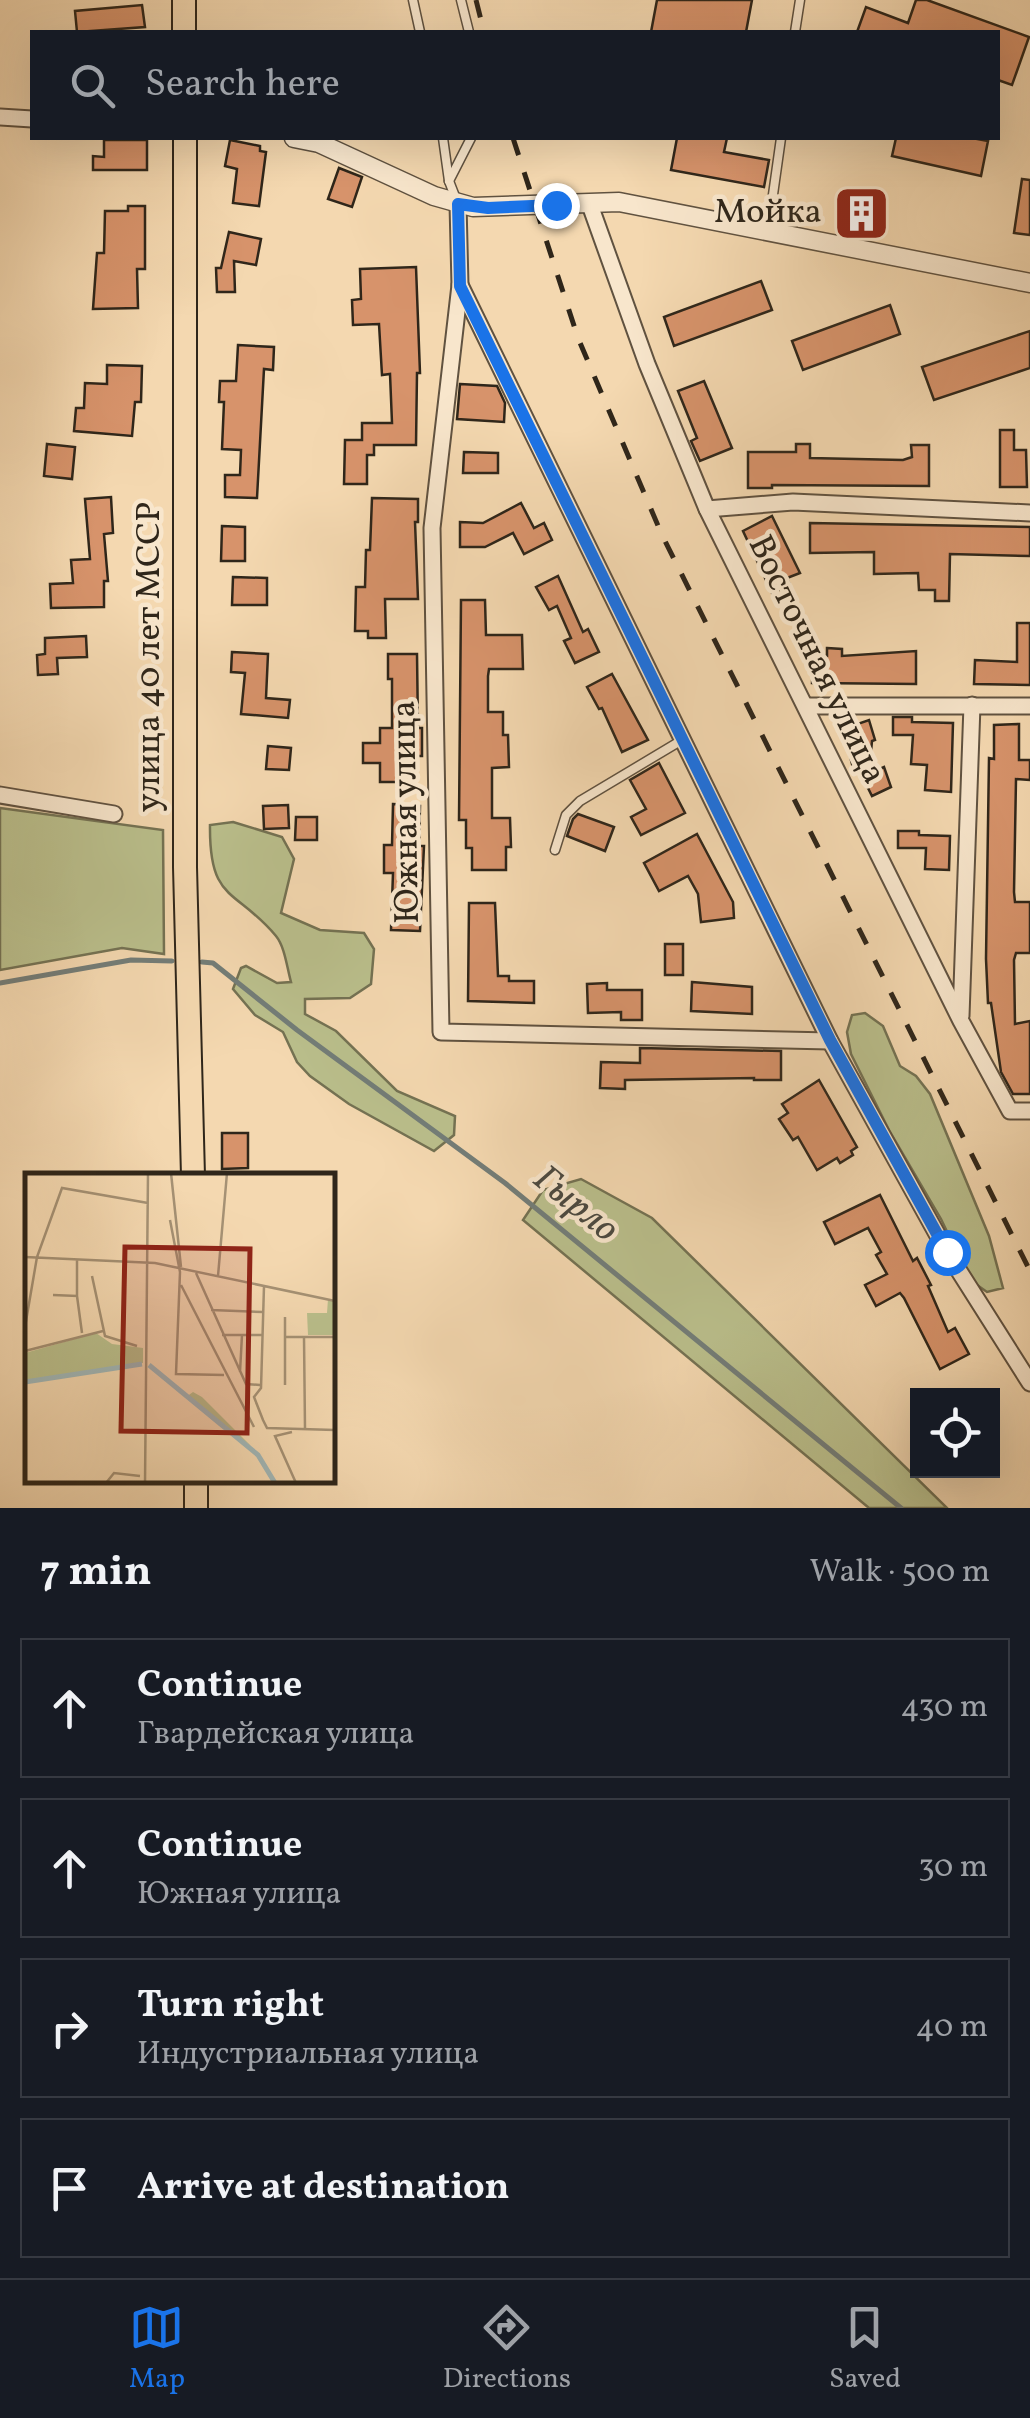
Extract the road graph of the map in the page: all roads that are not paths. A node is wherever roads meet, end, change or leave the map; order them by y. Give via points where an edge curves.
1 (184, 0) edge
2 (413, 0) edge
3 (462, 0) edge
4 (800, 0) edge
5 (184, 30) edge
6 (420, 30) edge
7 (469, 30) edge
8 (795, 30) edge
9 (0, 118) edge
10 (30, 119) edge
11 (184, 140) edge
12 (302, 140) edge
13 (443, 140) edge
14 (470, 140) edge
15 (781, 140) edge
16 (449, 181) junction
17 (458, 204) junction
18 (590, 205) junction
19 (768, 230) junction
20 (1030, 283) edge
21 (460, 286) junction
22 (708, 509) junction
23 (1030, 513) edge
24 (972, 705) junction
25 (806, 706) junction
26 (1030, 706) edge
27 (684, 738) junction
28 (0, 794) edge
29 (114, 814) dead end
30 (555, 850) dead end
31 (961, 1021) junction
32 (830, 1040) junction
33 (1030, 1111) edge
34 (193, 1173) edge
35 (1030, 1384) edge

1 - 5 main road
2 - 6 lane
3 - 7 lane
4 - 8 lane
9 - 10 street
11 - 34 main road, улица 40 лет МССР via 184,867
12 - 17 street
13 - 16 lane
14 - 16 lane
15 - 19 lane
16 - 17 lane
17 - 18 street
17 - 21 street, Южная улица
18 - 19 street via 619,202
18 - 22 street, Восточная улица
19 - 20 street
21 - 27 street
21 - 32 street, Южная улица via 432,528 441,1032
22 - 23 street via 794,502
22 - 25 street, Восточная улица
24 - 25 street
24 - 26 street
24 - 31 street
25 - 31 street, Восточная улица
27 - 30 lane via 580,800 566,815
27 - 32 street
28 - 29 street
31 - 33 street, Восточная улица via 1010,1112
32 - 35 street via 947,1252

